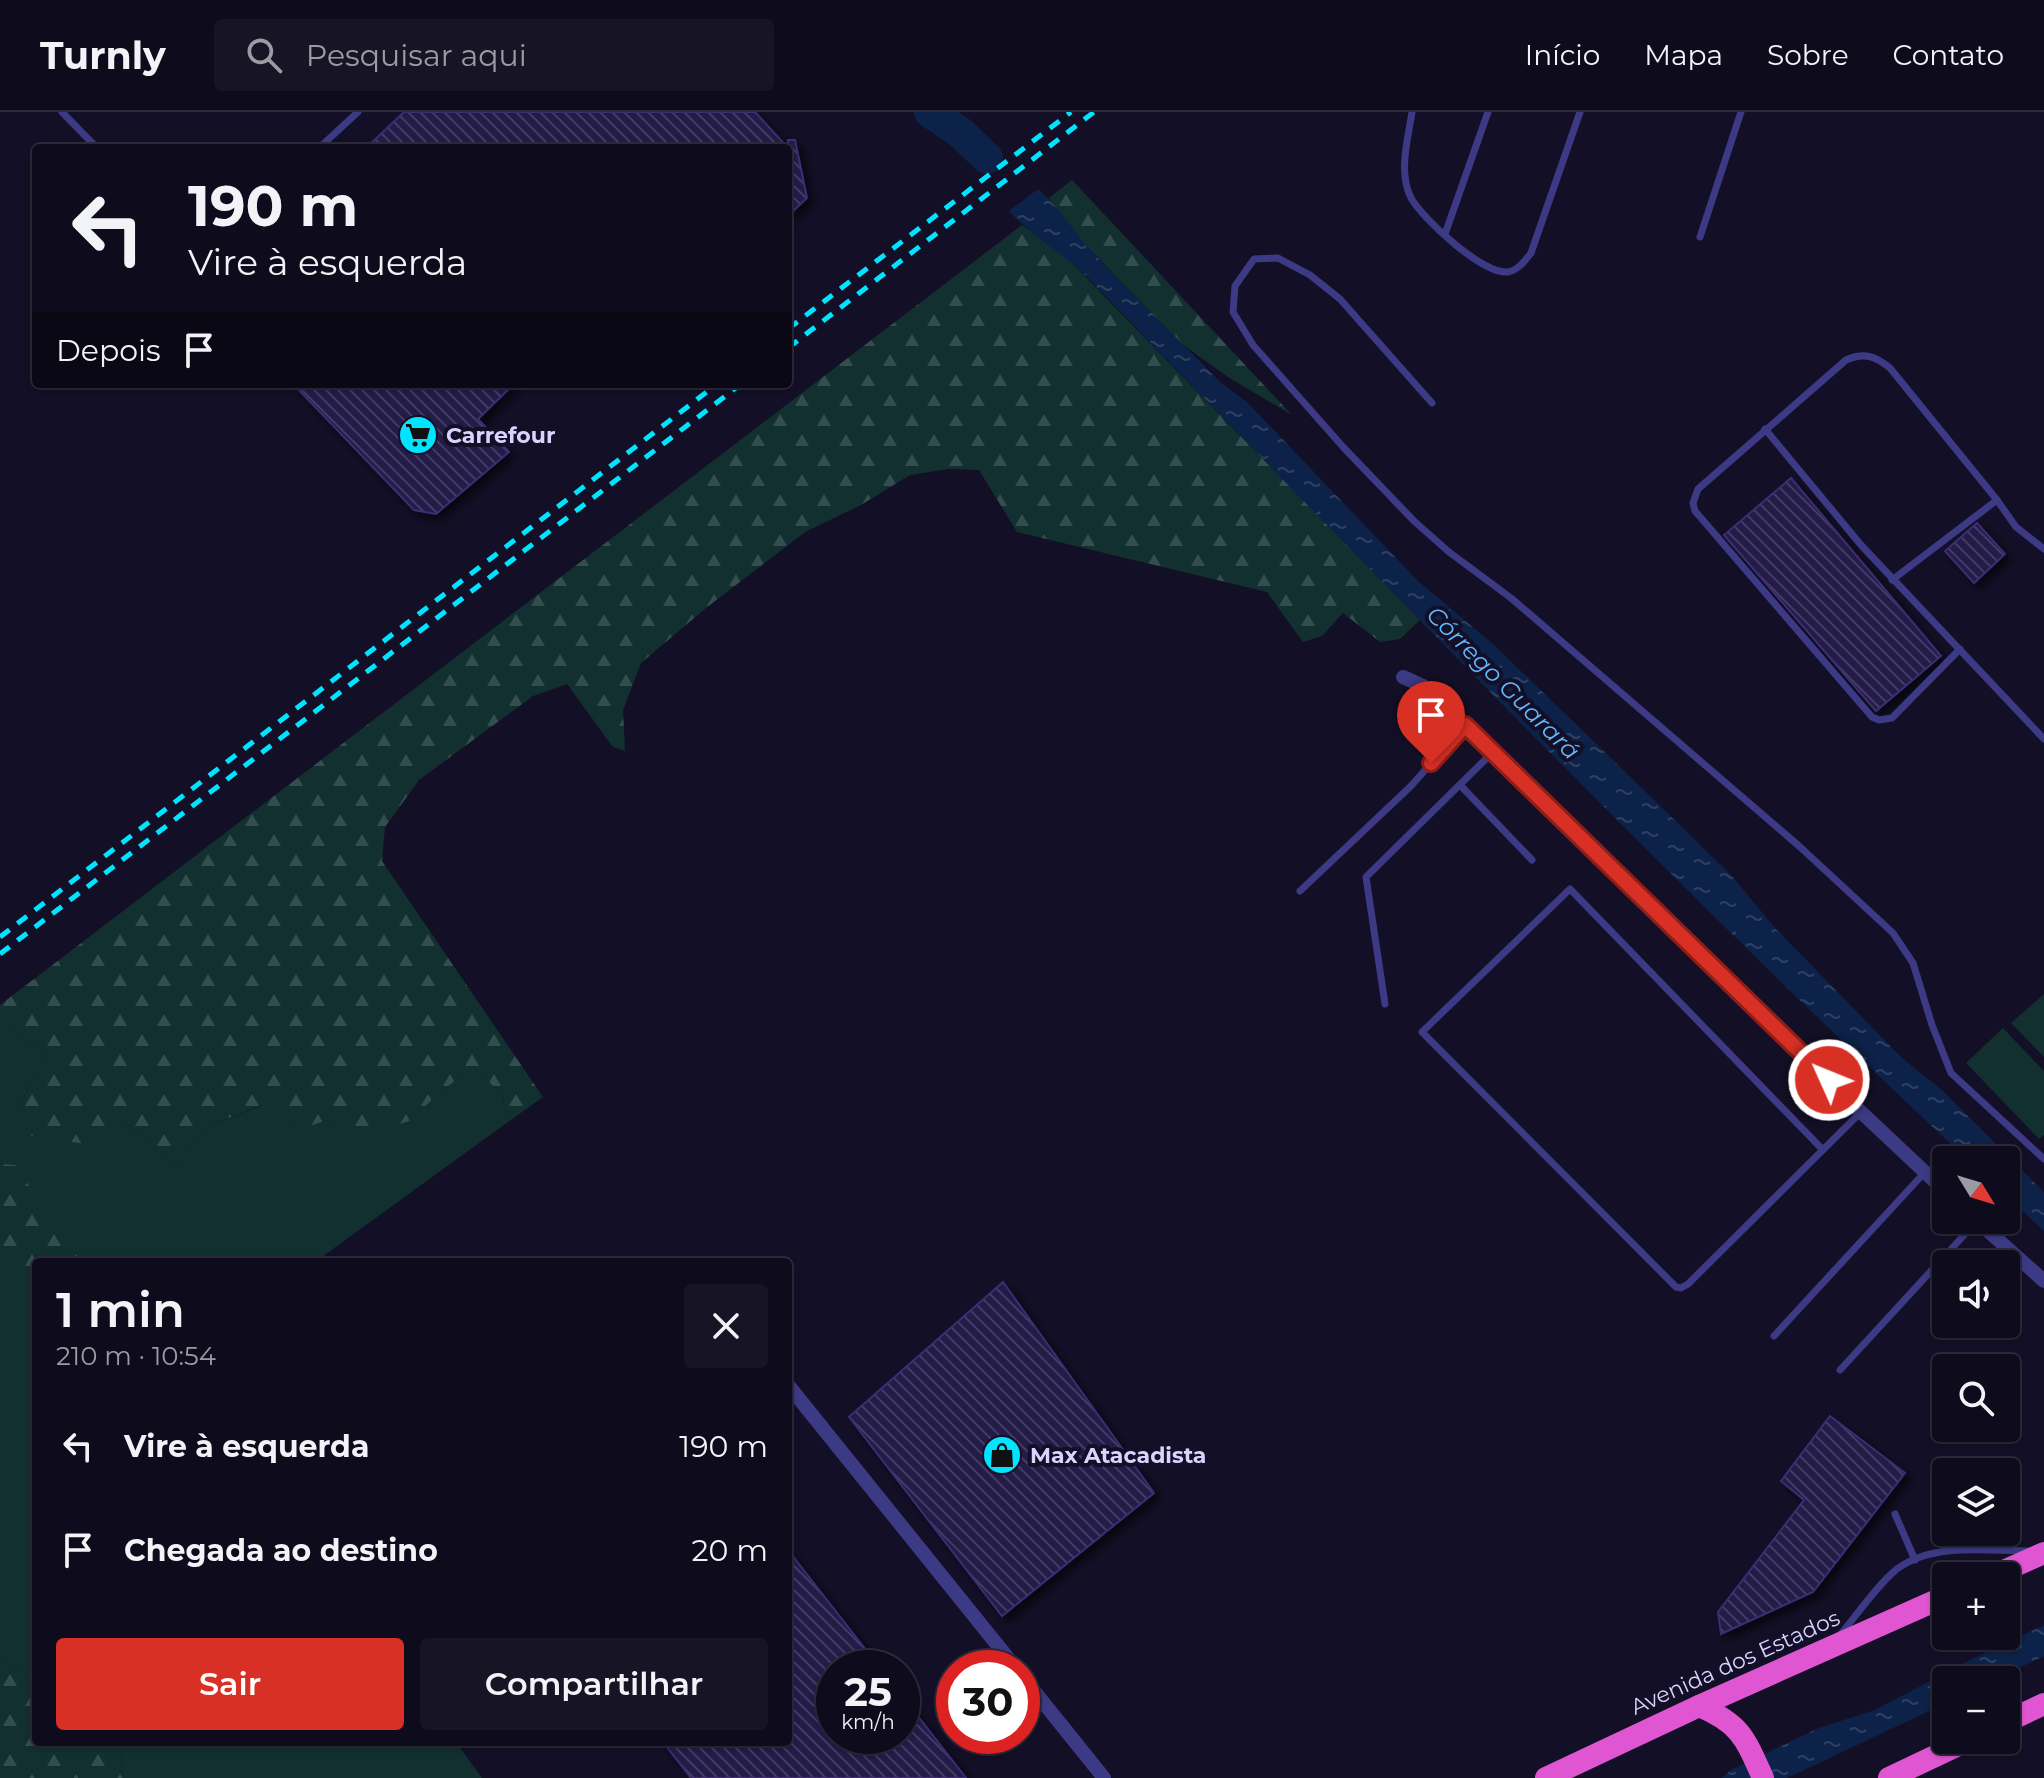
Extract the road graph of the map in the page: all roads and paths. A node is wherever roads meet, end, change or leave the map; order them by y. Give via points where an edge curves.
1 (62, 112) edge
2 (358, 112) edge
3 (1412, 112) edge
4 (1488, 112) edge
5 (1580, 112) edge
6 (1741, 112) edge
7 (93, 144) edge
8 (323, 144) edge
9 (1445, 234) junction
10 (1700, 237) dead end
11 (1432, 403) dead end
12 (1765, 429) junction
13 (1997, 500) junction
14 (2044, 549) edge
15 (1892, 580) junction
16 (1960, 649) junction
17 (1403, 677) dead end
18 (1465, 725) junction
19 (2040, 728) edge
20 (2044, 739) edge
21 (1493, 752) junction
22 (1460, 785) junction
23 (1532, 860) dead end
24 (1300, 891) dead end
25 (1385, 1004) dead end
26 (1861, 1112) junction
27 (1823, 1150) junction
28 (2044, 1159) edge
29 (1925, 1172) junction
30 (1932, 1179) edge
31 (1965, 1234) edge
32 (1992, 1234) edge
33 (2044, 1281) edge
34 (1774, 1336) dead end
35 (1840, 1370) dead end
36 (792, 1390) edge
37 (1895, 1514) dead end
38 (2044, 1552) edge
39 (1915, 1560) junction
40 (2020, 1563) edge
41 (1932, 1602) edge
42 (1830, 1648) junction
43 (1001, 1650) edge
44 (1040, 1698) edge
45 (2044, 1704) edge
46 (1699, 1706) junction
47 (2020, 1715) edge
48 (1940, 1754) edge
49 (1104, 1778) edge
50 (1546, 1778) edge
51 (1763, 1778) edge
52 (1889, 1778) edge

1 - 7 lane
2 - 8 lane
3 - 9 lane via 1404,162 1411,198
4 - 9 lane
5 - 9 lane via 1523,264 1510,272 1495,270
6 - 10 lane
11 - 28 lane via 1340,299 1310,275 1278,258 1254,259 1235,286 1233,312 1253,345 1414,521 1535,618 1893,933 1913,963 1951,1073
12 - 13 lane via 1846,360 1870,355 1890,368
12 - 15 lane
12 - 16 lane via 1698,489 1695,511 1872,717 1892,718
13 - 14 lane via 2016,527
13 - 15 lane
15 - 16 lane
16 - 19 lane
17 - 18 street via 1423,686
18 - 21 street
18 - 24 lane via 1411,786
19 - 20 lane
21 - 22 lane
21 - 26 street
22 - 23 lane
22 - 25 lane via 1366,877
26 - 27 lane
26 - 29 street
27 - 27 lane via 1688,1284 1676,1287 1422,1032 1570,889
29 - 30 street
29 - 34 lane
31 - 35 lane
32 - 33 street
36 - 43 street
37 - 39 lane
38 - 39 lane via 1944,1551
38 - 40 highway
39 - 42 lane via 1896,1570
41 - 42 highway, Avenida dos Estados
42 - 46 highway, Avenida dos Estados
44 - 49 street
45 - 47 highway
46 - 50 highway, Avenida dos Estados
46 - 51 highway via 1744,1737
48 - 52 highway

